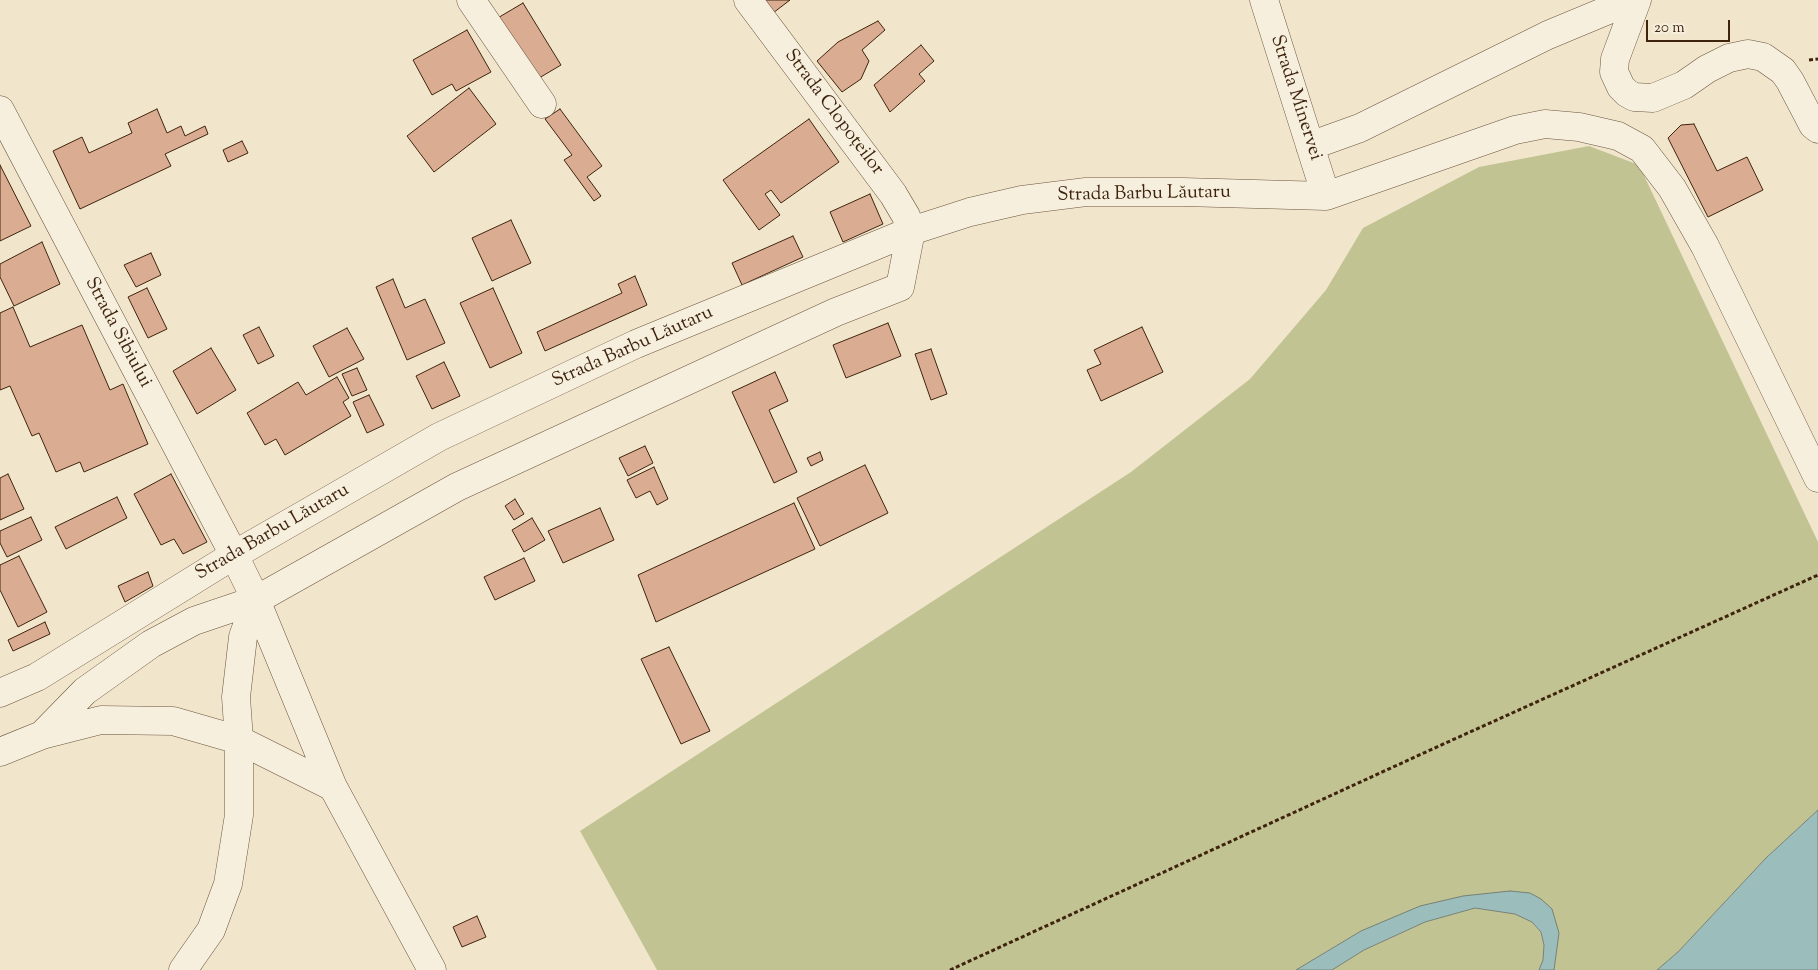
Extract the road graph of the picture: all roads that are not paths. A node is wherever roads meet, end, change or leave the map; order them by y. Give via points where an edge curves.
1 (471, 0) edge
2 (748, 0) edge
3 (1264, 0) edge
4 (1632, 0) edge
5 (1637, 0) edge
6 (542, 104) dead end
7 (0, 110) edge
8 (1818, 129) edge
9 (1310, 146) junction
10 (1326, 196) junction
11 (911, 231) junction
12 (1818, 478) edge
13 (234, 555) junction
14 (256, 600) junction
15 (0, 693) edge
16 (42, 735) junction
17 (239, 740) junction
18 (0, 752) edge
19 (333, 787) junction
20 (182, 970) edge
21 (432, 970) edge

1 - 6 street
2 - 11 street, Strada Clopoțeilor via 893,194
3 - 9 street, Strada Minervei
4 - 9 street via 1548,35 1360,128
5 - 8 street via 1615,58 1614,72 1626,93 1652,98 1684,85 1729,58 1748,54 1763,57 1783,71
7 - 13 street, Strada Sibiului
9 - 10 street, Strada Minervei
10 - 11 street, Strada Barbu Lăutaru via 1086,192 1022,200
10 - 12 street via 1515,130 1545,124 1579,127 1618,136 1642,149 1672,188 1705,246
11 - 13 street, Strada Barbu Lăutaru via 636,344 448,433
11 - 14 street via 900,287 836,312 457,487
13 - 14 street, Strada Sibiului
13 - 15 street, Strada Barbu Lăutaru via 37,677
14 - 16 street via 194,621 151,644 85,691
14 - 17 street via 243,637 236,697
14 - 19 street, Strada Sibiului
16 - 17 street via 101,720 174,721
16 - 18 street
17 - 19 street
17 - 20 street via 239,815 228,884 212,930
19 - 21 street, Strada Sibiului

